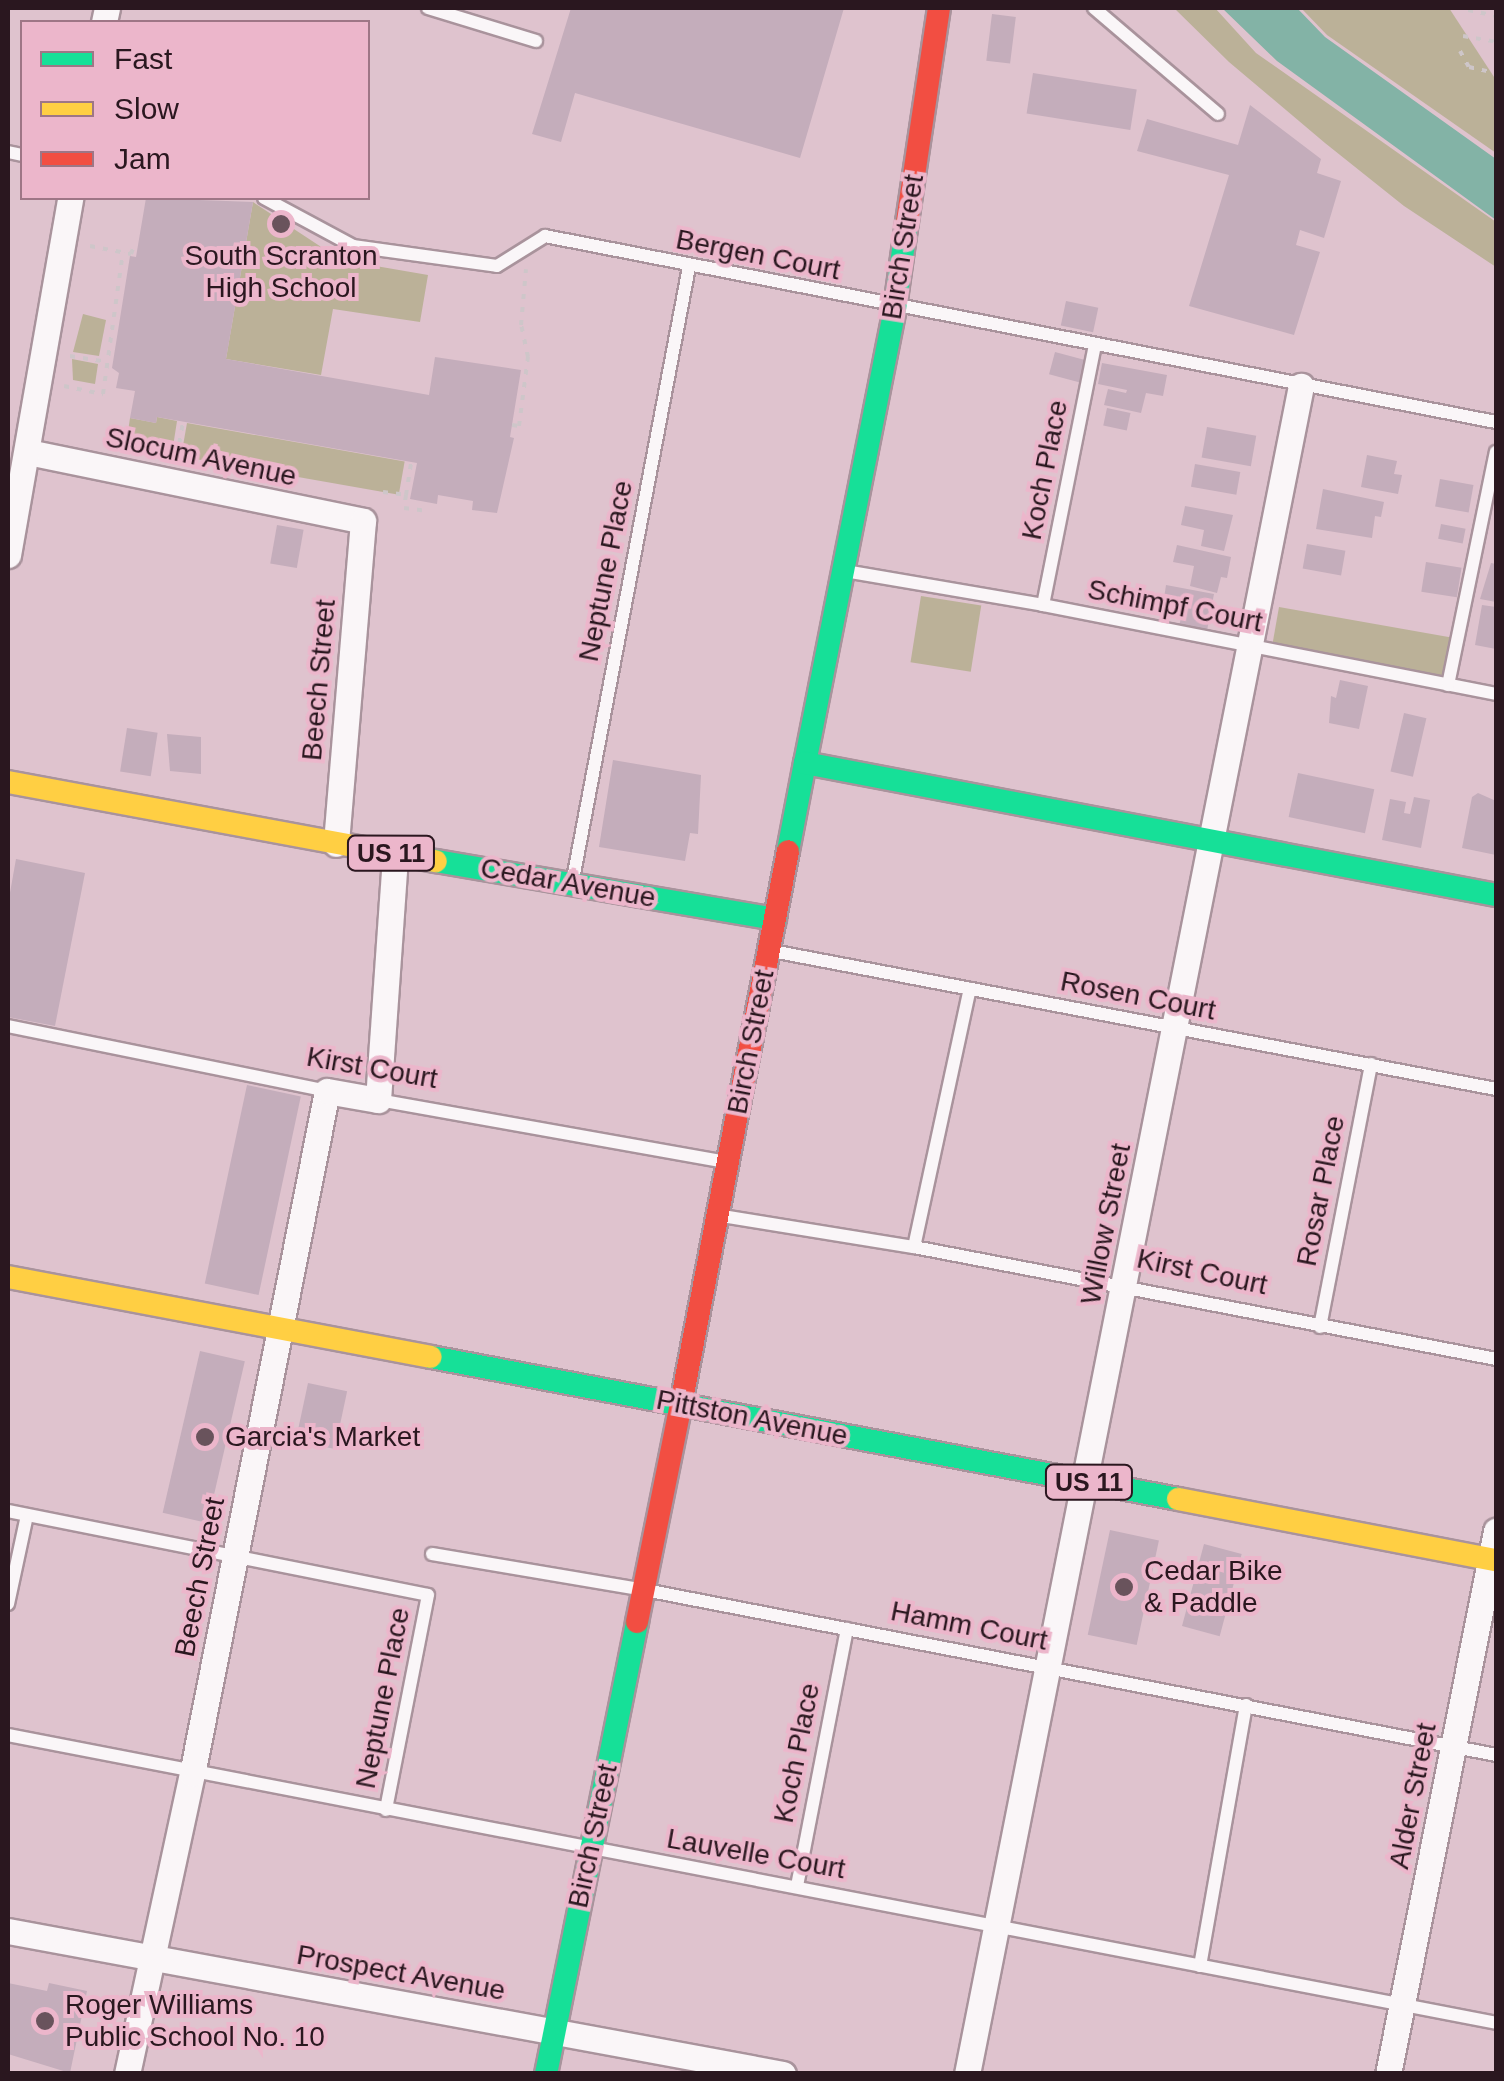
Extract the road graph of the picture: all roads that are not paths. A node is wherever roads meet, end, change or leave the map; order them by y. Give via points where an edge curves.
1 (428, 8) edge
2 (939, 8) edge
3 (1094, 8) edge
4 (536, 40) dead end
5 (1218, 114) dead end
6 (70, 200) edge
7 (268, 200) edge
8 (689, 268) junction
9 (895, 308) junction
10 (1095, 345) junction
11 (1301, 386) junction
12 (1496, 422) edge
13 (28, 452) junction
14 (1496, 452) edge
15 (362, 521) joint
16 (8, 551) edge
17 (842, 570) junction
18 (1043, 605) junction
19 (1250, 647) junction
20 (1448, 684) junction
21 (1496, 694) edge
22 (806, 763) junction
23 (8, 782) edge
24 (1212, 840) junction
25 (336, 844) junction
26 (394, 854) junction
27 (572, 883) junction
28 (1496, 895) edge
29 (775, 919) junction
30 (770, 950) junction
31 (970, 989) junction
32 (8, 1026) edge
33 (1175, 1029) junction
34 (1371, 1064) junction
35 (1496, 1090) edge
36 (327, 1091) junction
37 (378, 1100) junction
38 (728, 1162) junction
39 (718, 1215) junction
40 (914, 1247) junction
41 (8, 1277) edge
42 (1124, 1286) junction
43 (1320, 1326) junction
44 (280, 1328) junction
45 (1496, 1359) edge
46 (681, 1404) junction
47 (1086, 1482) junction
48 (8, 1512) edge
49 (26, 1514) junction
50 (1496, 1531) edge
51 (235, 1554) junction
52 (432, 1554) dead end
53 (1494, 1559) edge
54 (645, 1590) junction
55 (8, 1604) edge
56 (846, 1629) junction
57 (1050, 1666) junction
58 (1246, 1705) junction
59 (8, 1736) edge
60 (1454, 1747) junction
61 (1496, 1754) edge
62 (192, 1774) junction
63 (386, 1810) junction
64 (589, 1850) junction
65 (797, 1886) junction
66 (995, 1926) junction
67 (8, 1931) edge
68 (150, 1958) junction
69 (1200, 1966) junction
70 (1402, 2005) junction
71 (1496, 2023) edge
72 (554, 2032) junction
73 (127, 2074) edge
74 (546, 2074) edge
75 (782, 2074) edge
76 (967, 2074) edge
77 (1388, 2074) edge

1 - 4 lane
2 - 9 main road, Birch Street
3 - 5 lane
6 - 13 street
7 - 8 lane, Bergen Court via 353,246 473,266 496,266 545,236
8 - 9 lane, Bergen Court
8 - 27 lane, Neptune Place
9 - 10 lane, Bergen Court
9 - 17 main road, Birch Street
10 - 11 lane, Bergen Court
10 - 18 lane, Koch Place
11 - 12 lane, Bergen Court
11 - 19 street, Willow Street
13 - 15 street, Slocum Avenue
13 - 16 street
14 - 20 lane
15 - 25 street, Beech Street
17 - 18 lane, Schimpf Court
17 - 22 main road, Birch Street
18 - 19 lane, Schimpf Court
19 - 20 lane, Schimpf Court
19 - 24 street, Willow Street
20 - 21 lane, Schimpf Court
22 - 24 main road
22 - 29 main road, Birch Street
23 - 25 main road, Cedar Avenue / US 11
24 - 28 main road
24 - 33 street, Willow Street
25 - 26 main road, Cedar Avenue / US 11
26 - 27 main road, Cedar Avenue / US 11
26 - 37 street
27 - 29 main road, Cedar Avenue / US 11
29 - 30 main road, Birch Street
30 - 31 lane, Rosen Court
30 - 38 main road, Birch Street
31 - 33 lane, Rosen Court
31 - 40 lane
32 - 36 lane, Kirst Court
33 - 34 lane, Rosen Court
33 - 42 street, Willow Street
34 - 35 lane, Rosen Court
34 - 43 lane, Rosar Place
36 - 37 street, Kirst Court
36 - 44 street, Beech Street
37 - 38 lane, Kirst Court
38 - 39 main road, Birch Street
39 - 40 lane, Kirst Court
39 - 46 main road, Birch Street
40 - 42 lane, Kirst Court
41 - 44 main road, Pittston Avenue
42 - 43 lane, Kirst Court
42 - 47 street, Willow Street
43 - 45 lane, Kirst Court
44 - 46 main road, Pittston Avenue
44 - 51 street, Beech Street
46 - 47 main road, Pittston Avenue / US 11
46 - 54 main road, Birch Street
47 - 53 main road, Pittston Avenue / US 11
47 - 57 street, Willow Street
48 - 49 lane
49 - 51 lane
49 - 55 lane
50 - 53 street, Alder Street
51 - 62 street, Beech Street
51 - 63 lane, Neptune Place via 428,1595
52 - 54 lane, Hamm Court
53 - 60 street, Alder Street
54 - 56 lane, Hamm Court
54 - 64 main road, Birch Street
56 - 57 lane, Hamm Court
56 - 65 lane, Koch Place
57 - 58 lane, Hamm Court
57 - 66 street, Willow Street
58 - 60 lane, Hamm Court
58 - 69 lane
59 - 62 lane, Lauvelle Court
60 - 61 lane, Hamm Court
60 - 70 street, Alder Street
62 - 63 lane, Lauvelle Court
62 - 68 street, Beech Street
63 - 64 lane, Lauvelle Court
64 - 65 lane, Lauvelle Court
64 - 72 main road, Birch Street
65 - 66 lane, Lauvelle Court
66 - 69 lane, Lauvelle Court
66 - 76 street, Willow Street
67 - 68 street, Prospect Avenue
68 - 72 street, Prospect Avenue
68 - 73 street, Beech Street
69 - 70 lane, Lauvelle Court
70 - 71 lane, Lauvelle Court
70 - 77 street, Alder Street
72 - 74 main road, Birch Street
72 - 75 street, Prospect Avenue

